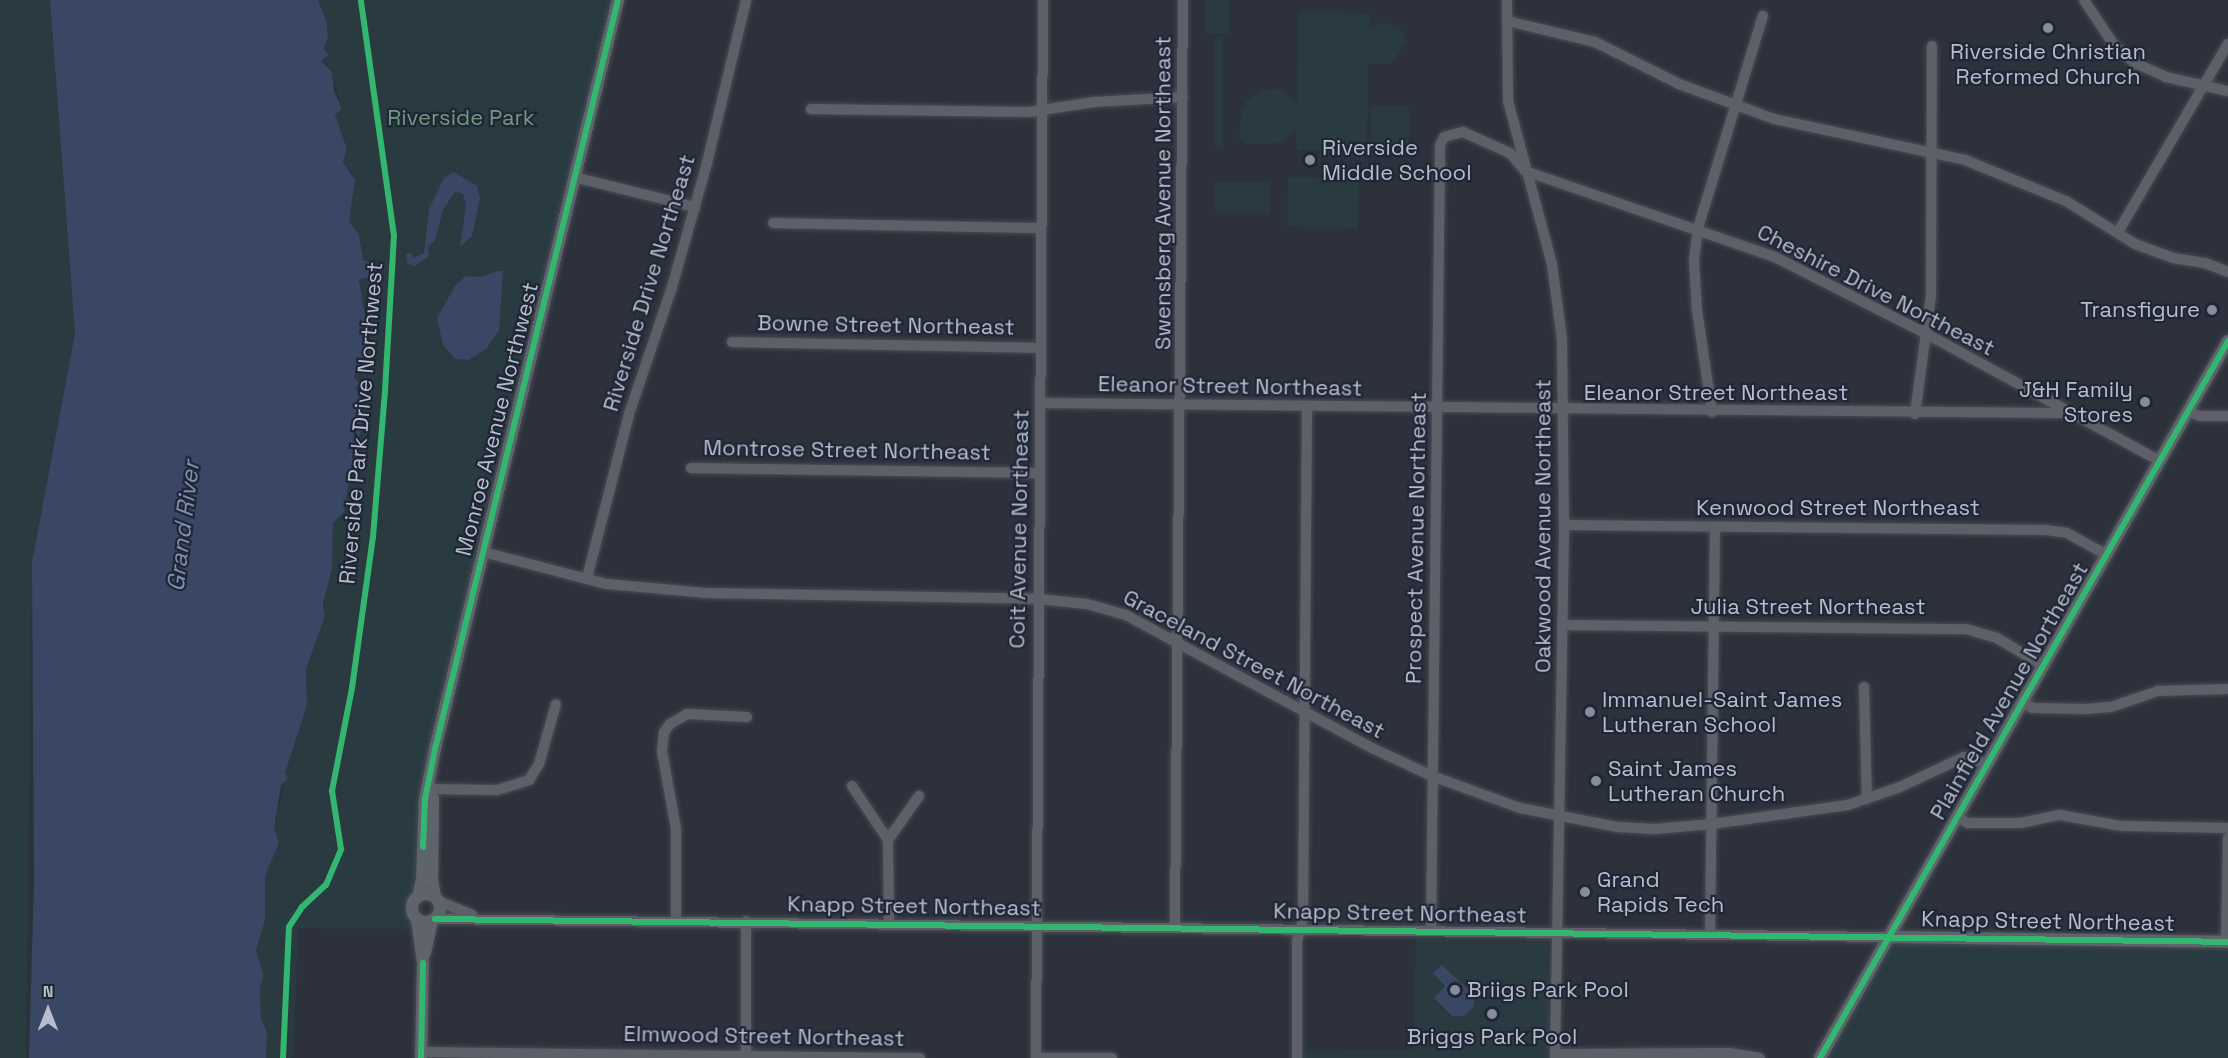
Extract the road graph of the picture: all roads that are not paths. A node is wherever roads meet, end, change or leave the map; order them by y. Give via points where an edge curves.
1 (618, 0) edge
2 (746, 0) edge
3 (1043, 0) edge
4 (1183, 0) edge
5 (1507, 0) edge
6 (2085, 0) edge
7 (1763, 16) dead end
8 (1507, 21) junction
9 (2228, 44) edge
10 (1932, 46) dead end
11 (2205, 85) junction
12 (2228, 91) edge
13 (1183, 97) junction
14 (1736, 106) junction
15 (811, 109) dead end
16 (1042, 111) junction
17 (1440, 145) joint
18 (1930, 149) junction
19 (1526, 171) junction
20 (574, 177) junction
21 (694, 207) junction
22 (773, 222) dead end
23 (1040, 228) junction
24 (1698, 228) junction
25 (2118, 232) junction
26 (2228, 272) edge
27 (1925, 333) junction
28 (2228, 341) edge
29 (732, 342) dead end
30 (1040, 348) junction
31 (1040, 403) junction
32 (1181, 405) junction
33 (1307, 407) junction
34 (1437, 409) junction
35 (1562, 411) junction
36 (2188, 411) junction
37 (1712, 412) junction
38 (1915, 414) junction
39 (2067, 414) junction
40 (2228, 416) edge
41 (2160, 461) junction
42 (691, 468) dead end
43 (1037, 472) junction
44 (1564, 525) junction
45 (1715, 527) junction
46 (483, 552) junction
47 (2107, 555) junction
48 (586, 578) junction
49 (1038, 599) junction
50 (1563, 625) junction
51 (1716, 625) junction
52 (1178, 644) junction
53 (2044, 666) junction
54 (1864, 687) dead end
55 (2228, 689) edge
56 (2023, 703) junction
57 (556, 704) dead end
58 (1304, 711) junction
59 (747, 717) dead end
60 (1987, 764) junction
61 (1432, 776) junction
62 (852, 786) dead end
63 (429, 789) junction
64 (919, 796) dead end
65 (1867, 799) junction
66 (1561, 817) junction
67 (1957, 817) junction
68 (1712, 824) junction
69 (2228, 828) edge
70 (2228, 838) edge
71 (888, 840) junction
72 (427, 865) junction
73 (418, 897) junction
74 (437, 899) junction
75 (481, 917) junction
76 (417, 919) junction
77 (434, 920) junction
78 (676, 920) junction
79 (746, 921) junction
80 (889, 923) junction
81 (1035, 925) junction
82 (1175, 927) junction
83 (1300, 929) junction
84 (1431, 931) junction
85 (1557, 933) junction
86 (1710, 934) junction
87 (1889, 937) junction
88 (2227, 942) edge
89 (423, 963) junction
90 (421, 1055) edge
91 (1555, 1056) edge
92 (746, 1057) edge
93 (920, 1058) edge
94 (1036, 1058) edge
95 (1042, 1058) edge
96 (1112, 1058) edge
97 (1297, 1058) edge
98 (1760, 1058) edge
99 (1820, 1058) edge

1 - 20 main road, Monroe Avenue Northwest
2 - 21 street, Riverside Drive Northeast
3 - 16 street, Coit Avenue Northeast
4 - 13 street, Swensberg Avenue Northeast
5 - 8 street, Oakwood Avenue Northeast
6 - 11 street via 2114,45 2135,63 2166,77
7 - 14 street
8 - 14 street via 1594,42 1678,84
8 - 19 street, Oakwood Avenue Northeast via 1508,101
9 - 11 street
10 - 18 street
11 - 12 street
11 - 25 street
13 - 16 street via 1094,102
13 - 32 street, Swensberg Avenue Northeast
14 - 18 street via 1822,130
14 - 24 street
15 - 16 street
16 - 23 street, Coit Avenue Northeast
17 - 19 street, Cheshire Drive Northeast via 1444,137 1463,132 1510,153
17 - 34 street, Prospect Avenue Northeast
18 - 25 street via 2038,188
18 - 27 street via 1931,296
19 - 24 street, Cheshire Drive Northeast
19 - 35 street, Oakwood Avenue Northeast via 1552,264 1562,340
20 - 21 street
20 - 46 main road, Monroe Avenue Northwest
21 - 48 street, Riverside Drive Northeast via 629,414
22 - 23 street
23 - 30 street, Coit Avenue Northeast
24 - 27 street, Cheshire Drive Northeast via 1775,257
24 - 37 street via 1694,260 1697,311
25 - 26 street via 2173,258 2205,263
27 - 38 street
27 - 39 street, Cheshire Drive Northeast
28 - 36 main road, Plainfield Avenue Northeast
29 - 30 street, Bowne Street Northeast
30 - 31 street, Coit Avenue Northeast
31 - 32 street, Eleanor Street Northeast
31 - 43 street, Coit Avenue Northeast
32 - 33 street, Eleanor Street Northeast
32 - 52 street, Swensberg Avenue Northeast
33 - 34 street, Eleanor Street Northeast
33 - 58 street
34 - 35 street, Eleanor Street Northeast
34 - 61 street, Prospect Avenue Northeast
35 - 37 street, Eleanor Street Northeast
35 - 44 street, Oakwood Avenue Northeast
36 - 40 street via 2200,416
36 - 41 main road, Plainfield Avenue Northeast
37 - 38 street, Eleanor Street Northeast
38 - 39 street, Eleanor Street Northeast
39 - 41 street, Cheshire Drive Northeast
41 - 47 main road, Plainfield Avenue Northeast
42 - 43 street, Montrose Street Northeast
43 - 49 street, Coit Avenue Northeast
44 - 45 street, Kenwood Street Northeast
44 - 50 street, Oakwood Avenue Northeast
45 - 47 street, Kenwood Street Northeast via 2046,530 2067,533
45 - 51 street
46 - 48 street, Graceland Street Northeast
46 - 63 main road, Monroe Avenue Northwest via 435,748
47 - 53 main road, Plainfield Avenue Northeast
48 - 49 street, Graceland Street Northeast via 607,585 705,593
49 - 52 street, Graceland Street Northeast via 1076,602 1113,611
49 - 81 street, Coit Avenue Northeast
50 - 51 street, Julia Street Northeast
50 - 66 street, Oakwood Avenue Northeast
51 - 53 street, Julia Street Northeast via 1966,629 1997,638
51 - 68 street
52 - 58 street, Graceland Street Northeast
52 - 82 street, Swensberg Avenue Northeast
53 - 56 main road, Plainfield Avenue Northeast
54 - 65 street
55 - 56 street via 2158,691 2111,707 2086,710 2033,708
56 - 60 main road, Plainfield Avenue Northeast
57 - 63 street via 539,764 529,780 497,790
58 - 61 street, Graceland Street Northeast
58 - 83 street
59 - 78 street via 687,714 664,732 662,752 676,829
60 - 65 street, Graceland Street Northeast via 1964,757
60 - 67 main road, Plainfield Avenue Northeast
61 - 66 street, Graceland Street Northeast via 1481,795
61 - 84 street, Prospect Avenue Northeast
62 - 71 street
63 - 72 main road, Monroe Avenue Northwest via 424,799
64 - 71 street
65 - 68 street, Graceland Street Northeast
66 - 68 street, Graceland Street Northeast via 1655,829
66 - 85 street, Oakwood Avenue Northeast
67 - 69 street via 1968,823 2021,823 2060,815 2122,826
67 - 87 main road, Plainfield Avenue Northeast
68 - 86 street
70 - 88 street
71 - 80 street
72 - 73 main road, Monroe Avenue Northwest
72 - 74 main road, Monroe Avenue Northwest
73 - 74 main road
73 - 76 main road via 412,908
74 - 75 street
74 - 77 main road via 439,913
75 - 77 street, Knapp Street Northeast
75 - 78 street, Knapp Street Northeast
76 - 77 main road
76 - 89 main road
77 - 89 main road
78 - 79 street, Knapp Street Northeast
79 - 80 street, Knapp Street Northeast
79 - 92 street
80 - 81 street, Knapp Street Northeast
81 - 82 street, Knapp Street Northeast
81 - 94 street, Coit Avenue Northeast
82 - 83 street, Knapp Street Northeast
83 - 84 street, Knapp Street Northeast
83 - 97 street
84 - 85 street, Knapp Street Northeast
85 - 86 street, Knapp Street Northeast
85 - 91 street, Oakwood Avenue Northeast
86 - 87 street, Knapp Street Northeast
87 - 88 main road, Knapp Street Northeast
87 - 99 main road, Plainfield Avenue Northeast
89 - 90 main road
90 - 92 street, Elmwood Street Northeast via 608,1053
91 - 98 street via 1729,1053
92 - 93 street, Elmwood Street Northeast
95 - 96 street

